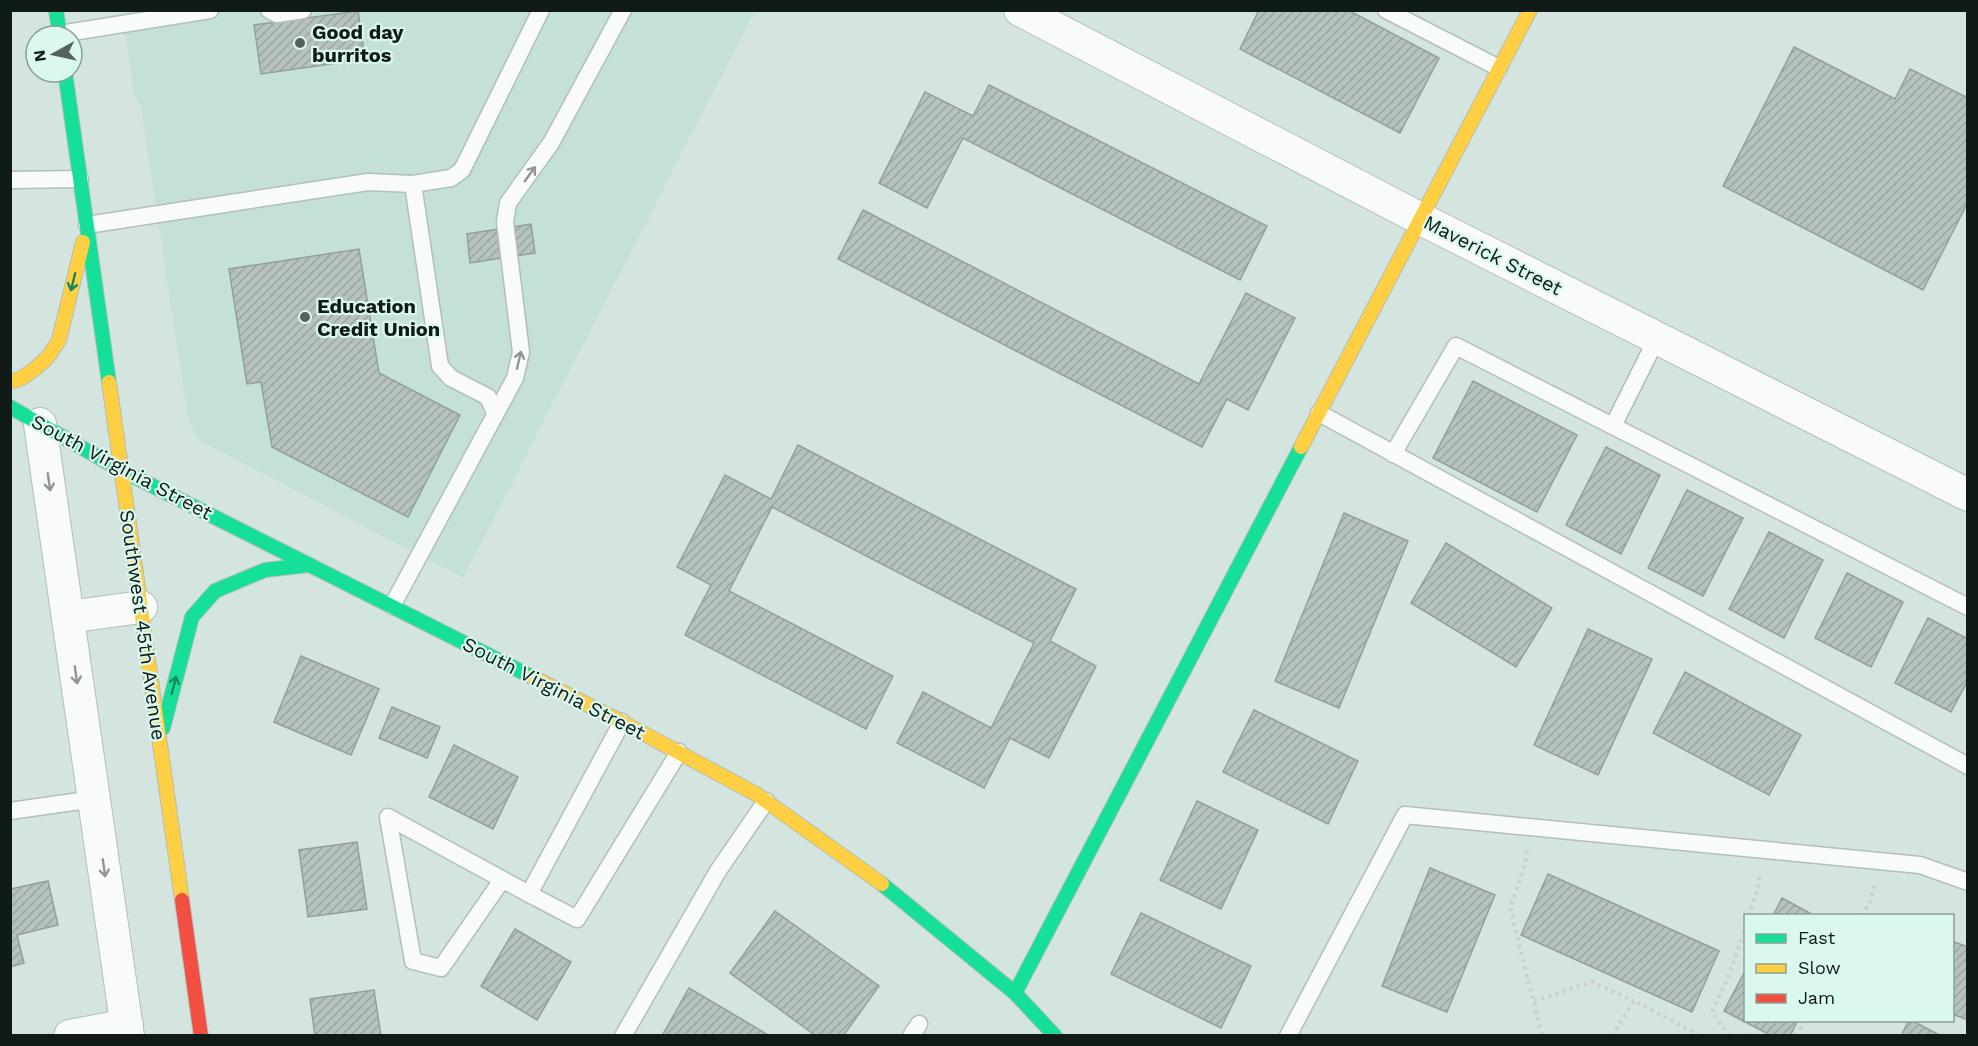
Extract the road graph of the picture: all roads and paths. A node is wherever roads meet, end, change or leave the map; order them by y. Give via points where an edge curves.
1 (210, 10) edge
2 (269, 10) edge
3 (303, 10) edge
4 (541, 10) edge
5 (623, 10) edge
6 (1020, 10) edge
7 (1386, 10) edge
8 (1530, 10) edge
9 (151, 15) edge
10 (84, 30) edge
11 (1499, 68) junction
12 (67, 84) edge
13 (80, 178) junction
14 (10, 180) edge
15 (412, 184) junction
16 (1420, 219) junction
17 (87, 225) junction
18 (1657, 338) junction
19 (10, 382) edge
20 (10, 407) edge
21 (495, 413) junction
22 (1319, 413) junction
23 (40, 424) junction
24 (1613, 426) junction
25 (1393, 454) junction
26 (121, 470) junction
27 (1968, 495) edge
28 (309, 565) junction
29 (392, 606) junction
30 (141, 607) junction
31 (1968, 607) edge
32 (68, 618) junction
33 (622, 722) junction
34 (159, 741) junction
35 (679, 752) junction
36 (1968, 766) edge
37 (94, 799) junction
38 (766, 801) junction
39 (10, 811) edge
40 (1531, 827) junction
41 (1764, 850) junction
42 (1881, 861) junction
43 (502, 880) junction
44 (1968, 882) edge
45 (529, 894) junction
46 (1749, 914) edge
47 (1863, 914) edge
48 (1744, 933) edge
49 (1015, 993) junction
50 (1534, 1001) junction
51 (1634, 1002) junction
52 (1804, 1022) edge
53 (127, 1030) edge
54 (70, 1035) edge
55 (201, 1035) edge
56 (623, 1035) edge
57 (1054, 1035) edge
58 (1288, 1035) edge
59 (1542, 1035) edge
60 (1612, 1035) edge
61 (1701, 1035) edge
62 (1729, 1035) edge
63 (1796, 1035) edge

1 - 9 lane
2 - 3 lane via 277,14
4 - 15 lane via 462,170 452,178
21 -> 5 lane via 515,378 521,352 505,222 508,203 551,143
6 - 16 street, Maverick Street
7 - 11 lane
8 - 11 street
9 - 10 lane
11 - 16 street
12 - 13 street, Southwest 45th Avenue
13 - 14 lane
13 - 17 street, Southwest 45th Avenue
15 - 17 lane via 368,182
15 - 21 lane via 440,366 451,378 488,397
16 - 18 street, Maverick Street
16 - 22 street
17 -> 19 street via 59,340 36,368
17 - 26 street, Southwest 45th Avenue
18 - 24 lane
18 - 27 street, Maverick Street
20 - 23 street, South Virginia Street
21 - 29 lane
22 - 25 lane
22 - 49 street
23 - 26 street, South Virginia Street
23 -> 32 street
24 - 25 lane via 1456,346
24 - 31 lane
25 - 36 lane
26 - 28 street, South Virginia Street
26 - 30 street, Southwest 45th Avenue
28 - 29 street, South Virginia Street
34 -> 28 street via 192,617 215,591 265,570
29 - 33 street, South Virginia Street
30 - 32 street
30 - 34 street, Southwest 45th Avenue
32 -> 37 street
33 - 35 street, South Virginia Street
33 - 45 lane
34 - 55 street, Southwest 45th Avenue
35 - 38 street, South Virginia Street
35 - 45 lane via 577,919
37 - 39 lane
37 -> 53 street
38 - 49 street, South Virginia Street via 895,893
38 - 56 lane via 718,871
40 - 41 lane
40 - 50 path via 1524,868 1510,907
40 - 58 lane via 1405,815
41 - 42 lane
41 - 46 path
42 - 44 lane via 1920,865
42 - 47 path via 1870,902
43 - 43 lane via 492,874 388,817 413,961 441,968
43 - 45 lane
48 - 62 path via 1712,1012
49 - 57 street, South Virginia Street
50 - 51 path via 1592,982
50 - 59 path
51 - 60 path
51 - 61 path
52 - 63 path
53 - 54 street

